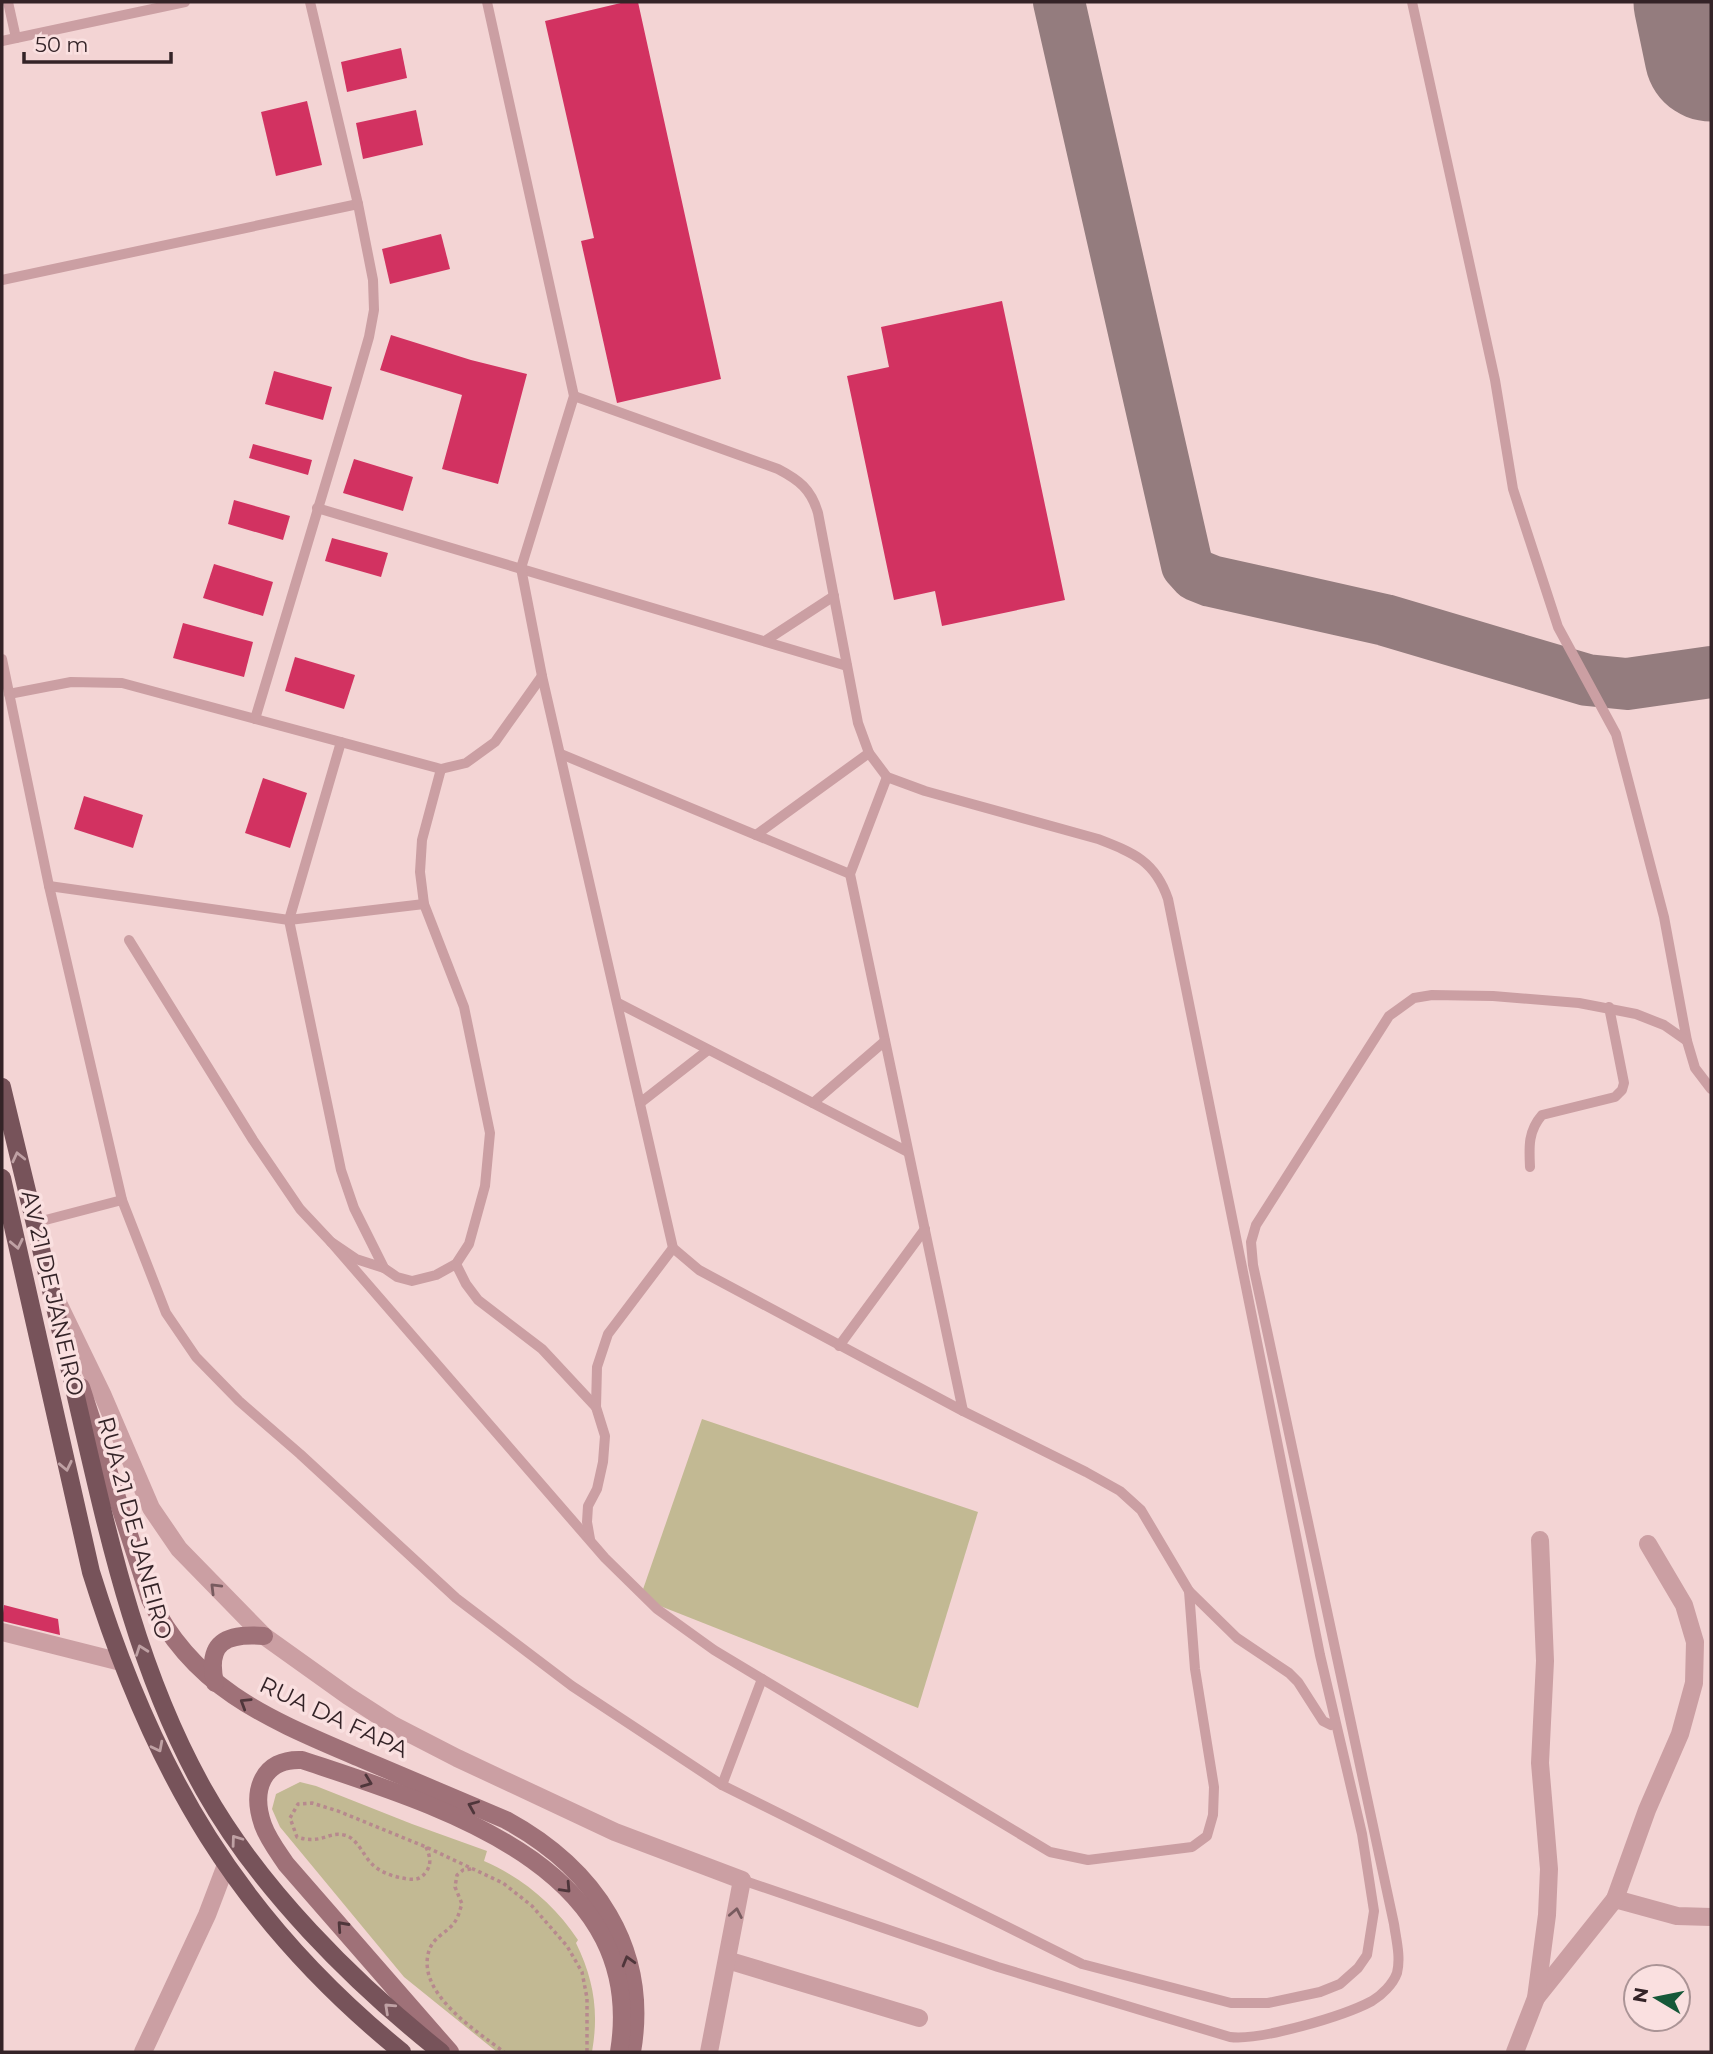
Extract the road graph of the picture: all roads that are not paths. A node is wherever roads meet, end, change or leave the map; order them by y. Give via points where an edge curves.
1 (8, 2) edge
2 (185, 2) edge
3 (310, 2) edge
4 (487, 2) edge
5 (1412, 2) edge
6 (129, 8) edge
7 (16, 38) junction
8 (2, 41) edge
9 (358, 204) junction
10 (2, 280) edge
11 (574, 396) junction
12 (317, 508) junction
13 (521, 568) junction
14 (834, 596) junction
15 (765, 641) junction
16 (2, 659) edge
17 (847, 666) junction
18 (542, 676) junction
19 (9, 694) junction
20 (255, 719) junction
21 (341, 742) junction
22 (869, 753) junction
23 (561, 754) junction
24 (441, 769) junction
25 (887, 777) junction
26 (756, 835) junction
27 (850, 874) junction
28 (49, 886) junction
29 (424, 904) junction
30 (289, 920) junction
31 (129, 940) dead end
32 (618, 1003) junction
33 (1609, 1007) junction
34 (885, 1041) junction
35 (1686, 1041) junction
36 (708, 1050) junction
37 (2, 1087) edge
38 (1711, 1089) edge
39 (640, 1103) junction
40 (813, 1103) junction
41 (908, 1152) junction
42 (1530, 1167) dead end
43 (2, 1178) edge
44 (122, 1200) junction
45 (34, 1223) junction
46 (925, 1228) junction
47 (331, 1242) junction
48 (673, 1248) junction
49 (456, 1264) junction
50 (384, 1268) junction
51 (50, 1287) junction
52 (58, 1317) junction
53 (839, 1346) junction
54 (596, 1407) junction
55 (963, 1411) junction
56 (590, 1539) junction
57 (1541, 1541) dead end
58 (1648, 1544) dead end
59 (1189, 1591) junction
60 (2, 1632) edge
61 (264, 1636) junction
62 (121, 1662) junction
63 (762, 1679) junction
64 (215, 1683) junction
65 (1335, 1720) junction
66 (722, 1785) junction
67 (226, 1865) junction
68 (742, 1880) junction
69 (1615, 1899) junction
70 (1711, 1917) edge
71 (727, 1960) junction
72 (1536, 1998) junction
73 (919, 2018) dead end
74 (143, 2052) edge
75 (402, 2052) edge
76 (441, 2052) edge
77 (450, 2052) edge
78 (619, 2052) edge
79 (632, 2052) edge
80 (709, 2052) edge
81 (1515, 2052) edge

1 - 7 lane
2 - 6 lane
3 - 9 lane
4 - 11 lane
5 - 35 lane via 1495,380 1513,489 1558,627 1616,734 1664,917
6 - 7 lane
7 - 8 lane
9 - 10 lane
9 - 12 lane via 374,310
11 - 13 lane
11 - 14 lane via 778,469 803,484 815,501
12 - 13 lane
12 - 20 lane
13 - 15 lane
13 - 18 lane
14 - 15 lane
14 - 17 lane
15 - 17 lane
16 - 19 lane
17 - 22 lane
18 - 23 lane
18 - 24 lane via 495,742 466,763
19 - 20 lane via 71,682 122,683
19 - 28 lane
20 - 21 lane
21 - 24 lane
21 - 30 lane
22 - 25 lane
22 - 26 lane
23 - 26 lane
23 - 32 lane
24 - 29 lane via 422,840
25 - 27 lane
25 - 65 lane via 1098,839 1126,850 1161,880
26 - 27 lane
27 - 34 lane
28 - 30 lane
28 - 44 lane
29 - 30 lane
29 - 49 lane via 464,1007 490,1133 485,1186 468,1244
30 - 50 lane via 341,1170
31 - 47 lane via 253,1140 300,1209
32 - 36 lane
32 - 39 lane
33 - 35 lane via 1664,1025
33 - 42 lane via 1622,1090 1615,1097 1542,1115 1531,1133
33 - 68 lane via 1432,995 1402,1005 1389,1016 1268,1204 1251,1242 1394,1924 1397,1971 1387,1989 1353,2010 1259,2037 1230,2038 998,1967
34 - 40 lane
34 - 41 lane
35 - 38 lane via 1695,1068
36 - 39 lane
36 - 40 lane
45 -> 37 main road, RUA 21 DE JANEIRO
39 - 48 lane
40 - 41 lane
41 - 46 lane
43 -> 62 main road, AV 21 DE JANEIRO via 91,1572
44 - 45 lane
44 - 66 lane via 166,1313 196,1357 239,1401 456,1598 572,1686
45 - 51 main road, RUA 21 DE JANEIRO
46 - 53 lane
46 - 55 lane
47 - 50 lane via 356,1259
47 - 56 lane
48 - 53 lane via 699,1270
48 - 54 lane via 608,1334 597,1367
49 - 50 lane via 412,1281
49 - 54 lane via 478,1300 542,1349
51 - 52 main road, RUA 21 DE JANEIRO
61 -> 51 street via 179,1549 150,1508
52 - 64 main road, RUA DA FAPA via 150,1599 175,1643
76 -> 52 main road, RUA 21 DE JANEIRO via 402,2021 307,1928 235,1839 186,1757 123,1594
53 - 55 lane
54 - 56 lane via 605,1436 597,1489 588,1506
55 - 59 lane via 1121,1491 1141,1510
56 - 63 lane via 657,1609
57 - 72 street via 1545,1661 1540,1763 1549,1869
58 - 69 street via 1684,1605 1695,1642 1694,1683 1681,1734
59 - 63 lane via 1195,1670 1214,1787 1207,1836 1192,1847 1088,1860 1051,1852
59 - 65 lane via 1237,1638 1289,1673 1323,1721 1331,1725
60 - 62 street
61 - 64 main road via 241,1634 226,1639 211,1665
61 - 68 street via 393,1725 457,1758 615,1832
62 -> 67 main road, AV 21 DE JANEIRO via 184,1799
63 - 66 lane
79 -> 64 main road, RUA DA FAPA via 635,2005 631,1969 620,1936 605,1907 566,1862 535,1836 506,1820 275,1721
65 - 66 lane via 1362,1834 1374,1911 1372,1934 1367,1955 1340,1984 1268,2003 1231,2003 1082,1964
67 - 74 street
67 - 75 main road, AV 21 DE JANEIRO via 252,1902 327,1987
71 -> 68 street
69 - 70 street via 1677,1916
69 - 72 street
71 - 73 street
71 - 80 street
72 - 81 street
77 -> 78 main road, RUA DA FAPA via 273,1844 263,1825 260,1789 269,1769 290,1759 302,1760 428,1805 477,1827 547,1869 583,1908 609,1950 622,1994

